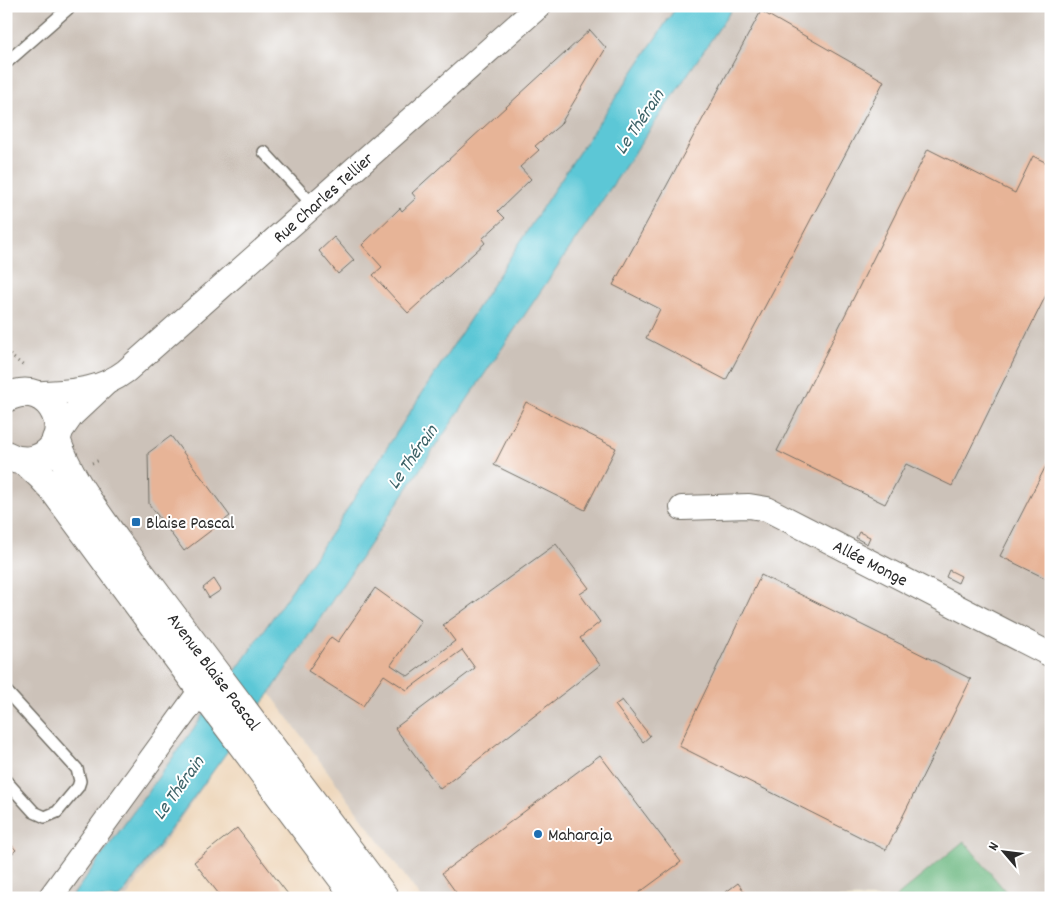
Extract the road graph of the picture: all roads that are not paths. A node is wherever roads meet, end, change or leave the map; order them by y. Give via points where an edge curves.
1 (71, 6) edge
2 (538, 6) edge
3 (6, 63) edge
4 (264, 152) dead end
5 (313, 205) junction
6 (15, 374) edge
7 (105, 384) junction
8 (57, 437) junction
9 (14, 460) edge
10 (682, 508) dead end
11 (1051, 655) edge
12 (211, 685) junction
13 (6, 691) edge
14 (255, 743) junction
15 (6, 781) edge
16 (50, 898) edge
17 (357, 898) edge
18 (386, 898) edge

1 - 3 lane
2 - 5 street, Rue Charles Tellier
4 - 5 lane
5 - 7 street, Rue Charles Tellier via 136,363
6 - 7 street, Rue Charles Tellier via 91,388
6 - 8 main road, Avenue Blaise Pascal via 54,409 58,421
7 - 8 street, Rue Charles Tellier via 72,416
8 - 9 main road, Avenue Blaise Pascal via 46,454
8 - 12 main road, Avenue Blaise Pascal via 71,475
9 - 12 main road, Avenue Blaise Pascal via 41,476 53,489
10 - 11 street, Allée Monge via 749,506 767,509
12 - 14 main road, Avenue Blaise Pascal
12 - 16 street
13 - 15 lane via 77,768 80,781 57,812 45,817 34,812
14 - 17 main road, Avenue Blaise Pascal
14 - 18 main road, Avenue Blaise Pascal

